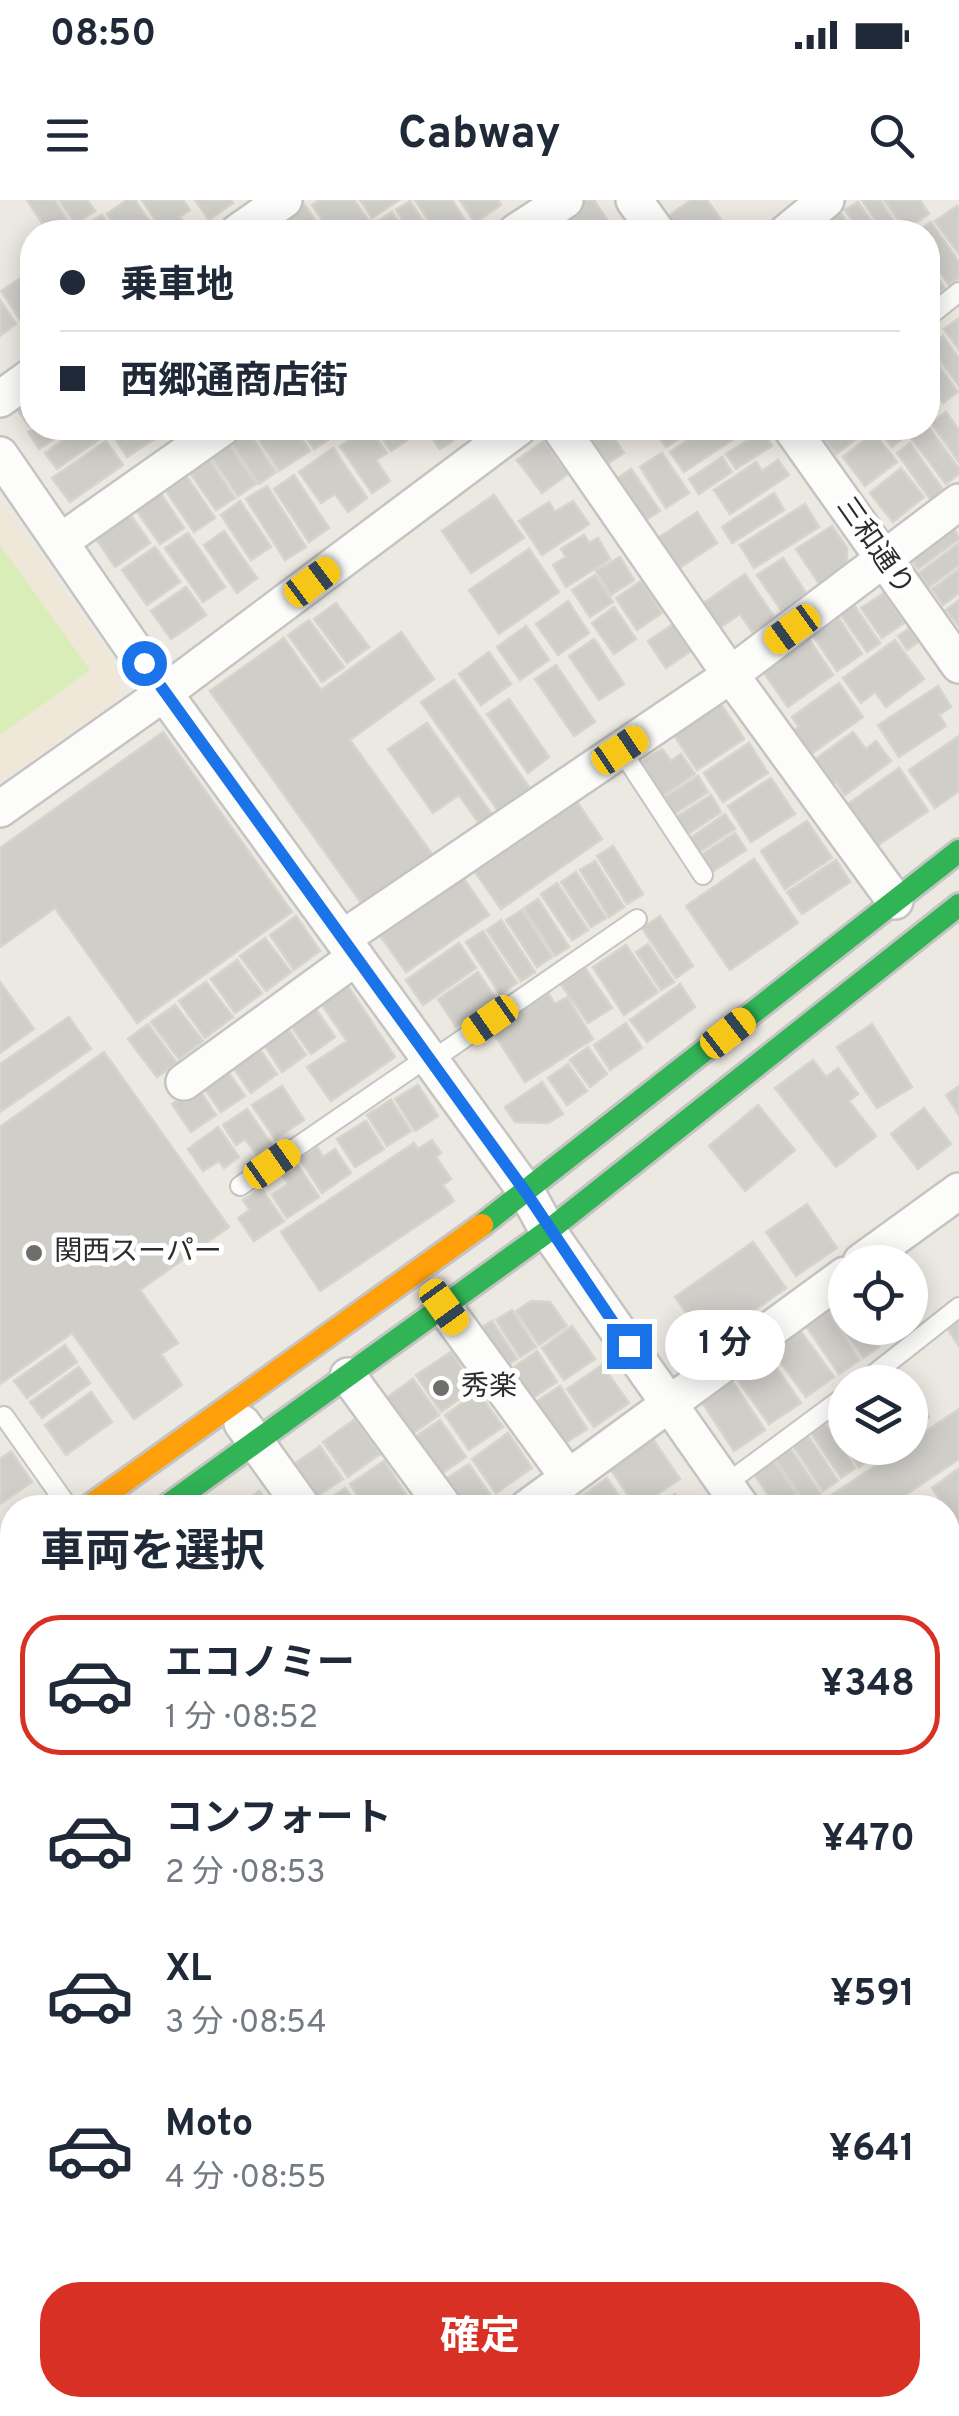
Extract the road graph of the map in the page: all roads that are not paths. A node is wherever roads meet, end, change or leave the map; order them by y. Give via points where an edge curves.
1 (284, 200) edge
2 (564, 200) edge
3 (826, 200) edge
4 (255, 220) edge
5 (534, 220) edge
6 (802, 220) edge
7 (205, 440) edge
8 (502, 440) edge
9 (568, 440) edge
10 (799, 440) edge
11 (0, 455) edge
12 (959, 502) edge
13 (60, 542) junction
14 (884, 562) junction
15 (959, 665) edge
16 (730, 674) junction
17 (164, 693) junction
18 (620, 750) junction
19 (0, 810) edge
20 (959, 850) edge
21 (703, 874) dead end
22 (895, 901) junction
23 (959, 906) edge
24 (637, 919) dead end
25 (349, 947) junction
26 (429, 1059) junction
27 (184, 1082) dead end
28 (240, 1186) dead end
29 (959, 1190) edge
30 (527, 1194) junction
31 (548, 1231) junction
32 (884, 1245) edge
33 (828, 1287) edge
34 (444, 1307) junction
35 (959, 1307) edge
36 (886, 1365) edge
37 (348, 1376) junction
38 (669, 1404) junction
39 (230, 1407) junction
40 (828, 1411) edge
41 (4, 1416) dead end
42 (256, 1442) junction
43 (568, 1477) junction
44 (59, 1495) edge
45 (105, 1495) edge
46 (182, 1495) edge
47 (294, 1495) edge
48 (435, 1495) edge
49 (544, 1495) edge
50 (733, 1495) edge
51 (735, 1495) edge

1 - 4 street
2 - 5 street
3 - 6 street
7 - 13 street
8 - 17 street
9 - 16 street
10 - 14 street, 三和通り
11 - 13 street
12 - 14 street
13 - 17 street
14 - 15 street, 三和通り
14 - 16 street
16 - 18 street
16 - 22 street
17 - 19 street
17 - 25 street
18 - 21 lane
18 - 25 street
20 - 22 street
22 - 30 street
23 - 31 street
24 - 26 lane
25 - 26 street
25 - 27 street
26 - 28 lane
26 - 30 street
29 - 32 street
30 - 31 street
30 - 39 street
31 - 34 street
31 - 38 street
33 - 38 street
34 - 37 street
34 - 43 street
35 - 36 lane
37 - 42 street
37 - 48 street
38 - 43 street
38 - 50 street
39 - 42 street
39 - 45 street
40 - 51 lane
41 - 44 lane
42 - 46 street
42 - 47 street
43 - 49 street

